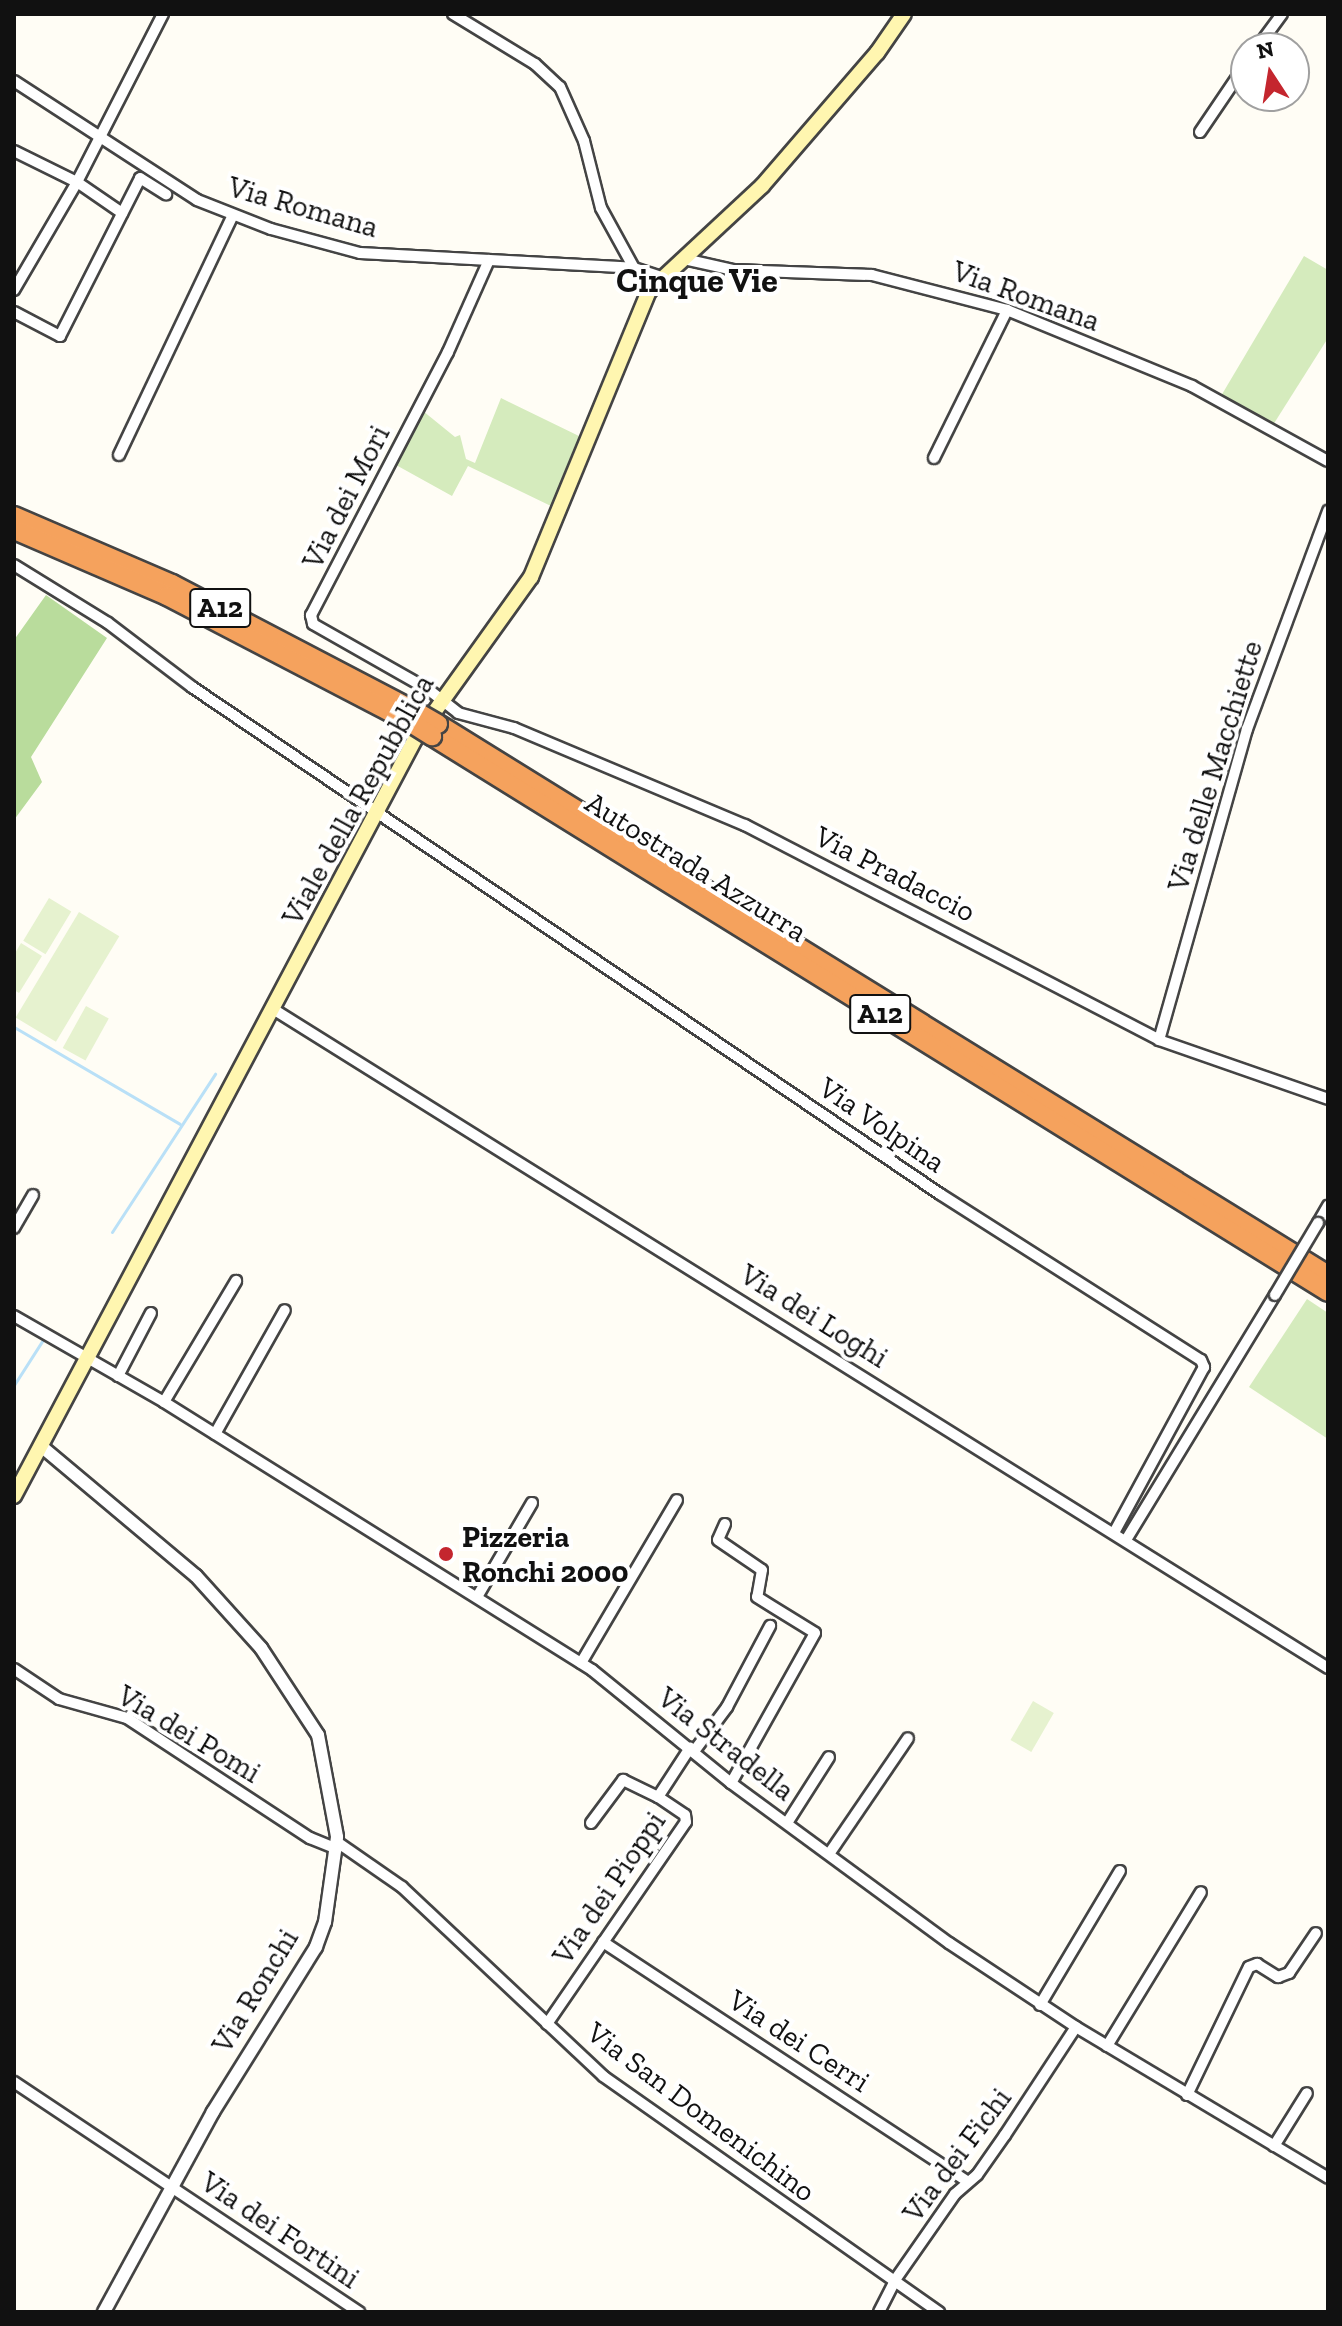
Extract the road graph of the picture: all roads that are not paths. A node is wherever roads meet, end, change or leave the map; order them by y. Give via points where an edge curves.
1 (163, 14) edge
2 (453, 14) edge
3 (904, 14) edge
4 (1282, 14) edge
5 (1269, 32) edge
6 (14, 81) edge
7 (1230, 88) edge
8 (1200, 132) dead end
9 (101, 138) junction
10 (14, 151) edge
11 (77, 182) junction
12 (166, 194) dead end
13 (122, 213) junction
14 (232, 217) junction
15 (684, 259) junction
16 (489, 260) junction
17 (634, 268) junction
18 (661, 277) junction
19 (14, 290) edge
20 (1007, 310) junction
21 (14, 312) edge
22 (119, 455) dead end
23 (934, 458) dead end
24 (1328, 461) edge
25 (1328, 511) edge
26 (14, 516) edge
27 (14, 529) edge
28 (14, 565) edge
29 (439, 698) junction
30 (415, 718) junction
31 (435, 730) junction
32 (376, 813) junction
33 (273, 1009) junction
34 (1159, 1040) junction
35 (1328, 1099) edge
36 (33, 1195) dead end
37 (1328, 1206) edge
38 (14, 1228) edge
39 (1328, 1275) edge
40 (236, 1281) dead end
41 (1328, 1292) edge
42 (285, 1310) dead end
43 (151, 1313) dead end
44 (14, 1316) edge
45 (183, 1344) dead end
46 (88, 1357) junction
47 (118, 1376) junction
48 (163, 1401) junction
49 (215, 1434) junction
50 (41, 1446) junction
51 (14, 1496) edge
52 (677, 1500) dead end
53 (532, 1503) dead end
54 (725, 1524) dead end
55 (1114, 1533) junction
56 (1126, 1540) junction
57 (477, 1597) junction
58 (770, 1626) dead end
59 (581, 1663) junction
60 (1328, 1668) edge
61 (14, 1669) edge
62 (908, 1738) dead end
63 (692, 1749) junction
64 (829, 1757) dead end
65 (731, 1783) junction
66 (658, 1797) junction
67 (591, 1823) dead end
68 (787, 1823) junction
69 (337, 1845) junction
70 (829, 1854) junction
71 (1120, 1871) dead end
72 (1201, 1892) dead end
73 (1316, 1933) dead end
74 (603, 1942) junction
75 (1040, 2005) junction
76 (547, 2024) junction
77 (1076, 2027) junction
78 (1107, 2046) junction
79 (14, 2082) edge
80 (1307, 2093) dead end
81 (1187, 2095) junction
82 (1274, 2146) junction
83 (1328, 2178) edge
84 (967, 2181) junction
85 (175, 2187) junction
86 (895, 2280) junction
87 (104, 2312) edge
88 (359, 2312) edge
89 (879, 2312) edge
90 (939, 2312) edge

1 - 9 street
2 - 17 street via 535,64 560,87 584,141 601,208
3 - 15 main road, Viale della Repubblica via 796,147
4 - 5 street
6 - 9 street, Via Romana
7 - 8 street
9 - 11 street
9 - 14 street, Via Romana
10 - 11 street
11 - 13 street
11 - 19 street
12 - 13 street via 140,178
13 - 21 street via 60,336
14 - 16 street, Via Romana via 360,253
14 - 22 street
15 - 18 main road, Viale della Repubblica
15 - 20 street, Via Romana via 733,270 872,275
16 - 17 street, Via Romana
16 - 29 street, Via dei Mori via 448,352 311,615 313,624
17 - 18 street, Via Romana
18 - 29 main road, Viale della Repubblica via 639,310 531,577
20 - 23 street
20 - 24 street, Via Romana via 1192,386
25 - 34 street, Via delle Macchiette via 1247,729
26 - 30 highway, Autostrada Azzurra / A12 via 200,598
27 - 30 highway, Autostrada Azzurra / A12 via 167,596
28 - 32 street via 108,623
29 - 32 main road, Viale della Repubblica
29 - 34 street, Via Pradaccio via 458,713 514,728 745,825
30 - 31 highway, Autostrada Azzurra / A12, bridge
31 - 39 highway, Autostrada Azzurra / A12
31 - 41 highway, Autostrada Azzurra / A12
32 - 33 main road, Viale della Repubblica
32 - 55 street, Via Volpina via 940,1194 1201,1360 1204,1367
33 - 46 main road, Viale della Repubblica
33 - 55 street, Via dei Loghi
34 - 35 street, Via Pradaccio
36 - 38 street
37 - 56 street, bridge
40 - 48 street
42 - 49 street
43 - 47 street
44 - 46 street, Via Stradella
45 - 48 street via 191,1349
46 - 47 street, Via Stradella
46 - 50 main road, Viale della Repubblica
47 - 48 street, Via Stradella
48 - 49 street, Via Stradella
49 - 57 street, Via Stradella
50 - 51 main road, Viale della Repubblica
50 - 69 street, Via Ronchi via 196,1576 261,1648 318,1735 335,1808
52 - 59 street
53 - 57 street
54 - 65 street via 718,1540 762,1570 757,1597 815,1633
55 - 56 street, Via dei Loghi
56 - 60 street, Via dei Loghi
57 - 59 street, Via Stradella
58 - 63 street, Via dei Pioppi via 727,1707
59 - 63 street, Via Stradella
61 - 69 street, Via dei Pomi via 59,1699 127,1718 310,1838
62 - 70 street
63 - 65 street, Via Stradella
63 - 66 street, Via dei Pioppi
64 - 68 street
65 - 68 street, Via Stradella
66 - 67 street via 623,1780
66 - 74 street, Via dei Pioppi via 685,1815 686,1822
68 - 70 street, Via Stradella
69 - 76 street, Via San Domenichino via 402,1887
69 - 85 street, Via Ronchi via 316,1947 236,2072
70 - 75 street, Via Stradella
71 - 75 street
72 - 78 street
73 - 81 street via 1289,1973 1278,1977 1257,1964 1249,1967
74 - 76 street, Via dei Pioppi
74 - 84 street, Via dei Cerri
75 - 77 street, Via Stradella
76 - 86 street, Via San Domenichino via 630,2096
77 - 78 street, Via Stradella
77 - 84 street, Via dei Fichi via 998,2145
78 - 81 street, Via Stradella
79 - 85 street, Via dei Fortini
80 - 82 street
81 - 82 street, Via Stradella
82 - 83 street, Via Stradella
84 - 86 street, Via dei Fichi
85 - 87 street, Via Ronchi
85 - 88 street, Via dei Fortini
86 - 89 street, Via dei Fichi
86 - 90 street, Via San Domenichino

